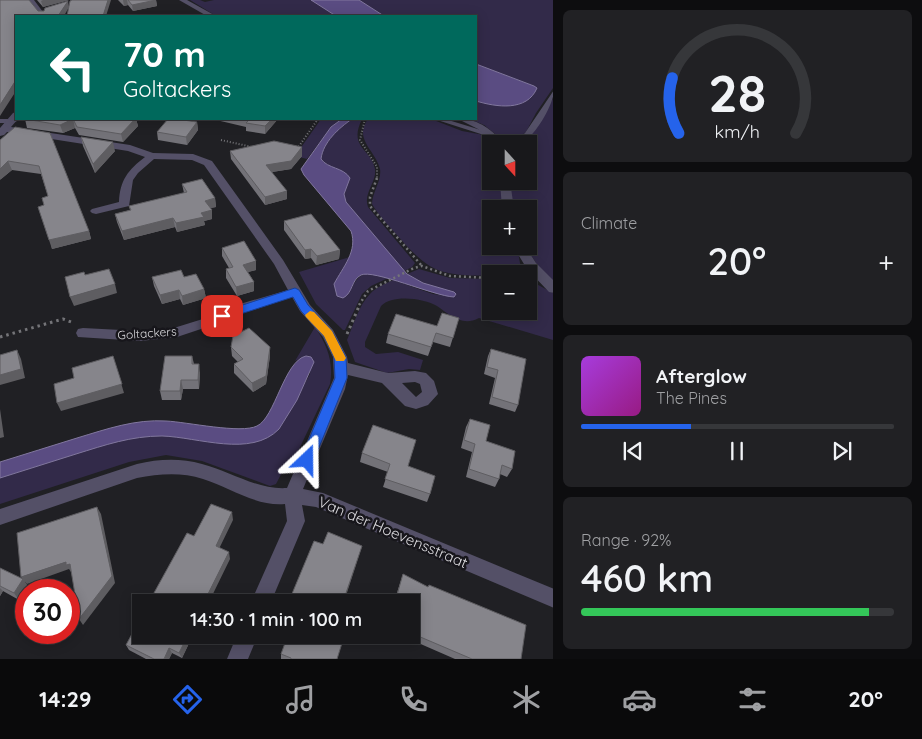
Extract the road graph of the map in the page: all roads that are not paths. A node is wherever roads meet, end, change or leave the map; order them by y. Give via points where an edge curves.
1 (31, 0) edge
2 (182, 0) edge
3 (43, 13) edge
4 (210, 15) edge
5 (553, 92) edge
6 (441, 120) edge
7 (466, 120) edge
8 (7, 124) edge
9 (490, 134) joint
10 (527, 135) edge
11 (152, 156) junction
12 (96, 211) dead end
13 (524, 255) edge
14 (553, 289) edge
15 (295, 292) junction
16 (83, 334) road end
17 (341, 368) junction
18 (389, 379) dead end
19 (292, 495) junction
20 (0, 517) edge
21 (264, 594) edge
22 (553, 599) edge
23 (244, 644) edge
24 (238, 659) edge

1 - 3 street
2 - 4 street
5 - 10 lane
6 - 9 lane
7 - 9 street
8 - 11 street via 130,148
11 - 12 street via 128,175 125,204
11 - 15 street via 192,157 208,162 279,263
13 - 14 street
15 - 16 street, Goltackers via 177,332 140,336
15 - 17 street via 304,308 334,343
17 - 18 street
17 - 19 street via 337,390
19 - 20 street, Van der Hoevensstraat via 272,497 202,471 156,467
19 - 21 street via 296,521
19 - 22 street, Van der Hoevensstraat via 317,500
23 - 24 street

